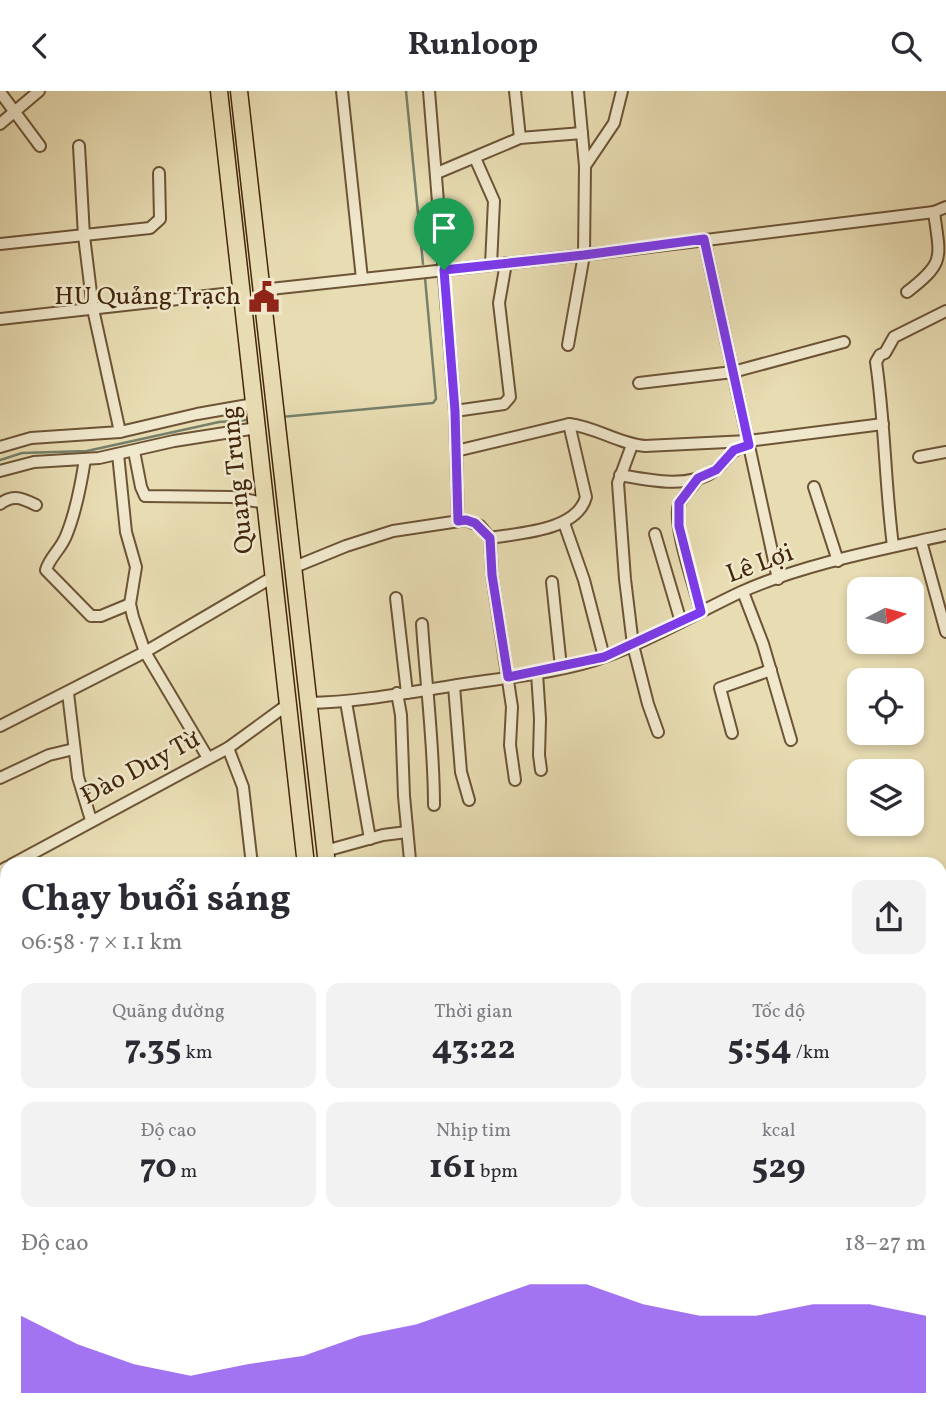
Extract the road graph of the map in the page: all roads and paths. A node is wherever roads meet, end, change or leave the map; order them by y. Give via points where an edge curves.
1 (38, 91) edge
2 (219, 91) edge
3 (239, 91) edge
4 (342, 91) edge
5 (429, 91) edge
6 (516, 91) edge
7 (578, 91) edge
8 (622, 91) edge
9 (0, 92) edge
10 (15, 110) junction
11 (0, 124) edge
12 (582, 133) junction
13 (520, 138) junction
14 (40, 146) dead end
15 (79, 146) dead end
16 (475, 158) junction
17 (585, 166) junction
18 (159, 173) dead end
19 (437, 173) junction
20 (946, 207) edge
21 (934, 212) junction
22 (84, 236) junction
23 (704, 239) junction
24 (0, 244) edge
25 (584, 255) junction
26 (506, 263) junction
27 (491, 265) junction
28 (444, 270) junction
29 (362, 279) junction
30 (261, 291) junction
31 (241, 292) junction
32 (907, 292) dead end
33 (93, 309) junction
34 (946, 311) edge
35 (0, 319) edge
36 (844, 342) dead end
37 (568, 345) dead end
38 (733, 372) junction
39 (639, 383) dead end
40 (274, 394) junction
41 (254, 400) junction
42 (455, 411) junction
43 (569, 424) junction
44 (883, 424) junction
45 (257, 428) junction
46 (120, 432) junction
47 (748, 443) junction
48 (279, 445) junction
49 (632, 445) junction
50 (0, 447) edge
51 (259, 447) junction
52 (134, 451) junction
53 (456, 451) junction
54 (946, 452) edge
55 (118, 454) junction
56 (919, 457) dead end
57 (85, 459) junction
58 (0, 471) edge
59 (621, 475) junction
60 (698, 478) junction
61 (814, 487) dead end
62 (285, 501) junction
63 (265, 503) junction
64 (0, 504) edge
65 (36, 505) dead end
66 (458, 521) junction
67 (564, 523) junction
68 (655, 534) dead end
69 (946, 535) edge
70 (490, 538) junction
71 (921, 541) junction
72 (893, 546) junction
73 (838, 561) junction
74 (292, 568) junction
75 (273, 577) junction
76 (778, 579) junction
77 (552, 582) dead end
78 (743, 591) junction
79 (396, 598) dead end
80 (130, 604) junction
81 (701, 612) junction
82 (681, 622) junction
83 (422, 624) dead end
84 (946, 632) edge
85 (633, 645) junction
86 (145, 652) junction
87 (604, 657) junction
88 (561, 667) junction
89 (771, 670) junction
90 (537, 673) junction
91 (508, 677) junction
92 (454, 685) junction
93 (426, 691) junction
94 (68, 693) junction
95 (402, 693) junction
96 (346, 702) junction
97 (308, 703) junction
98 (288, 705) junction
99 (0, 726) edge
100 (658, 731) dead end
101 (732, 733) dead end
102 (791, 740) dead end
103 (228, 748) junction
104 (74, 749) junction
105 (208, 758) junction
106 (541, 770) dead end
107 (0, 778) edge
108 (515, 780) dead end
109 (468, 800) dead end
110 (433, 805) dead end
111 (91, 820) junction
112 (407, 832) junction
113 (370, 839) junction
114 (25, 857) edge
115 (251, 857) edge
116 (305, 857) edge
117 (326, 857) edge
118 (328, 857) edge
119 (410, 857) edge

1 - 10 street
2 - 31 highway, Quang Trung
3 - 30 highway, Quang Trung
4 - 29 street
5 - 19 street
6 - 13 street
7 - 12 street
8 - 17 street via 614,123
9 - 10 street
10 - 11 street
10 - 14 street
12 - 13 street
12 - 17 street
13 - 16 street
15 - 22 street
16 - 19 street
16 - 27 street via 494,201
17 - 25 street
18 - 22 street via 158,223 150,228
19 - 28 street
20 - 21 street
21 - 23 street
21 - 32 street via 939,260 929,276
22 - 24 street
22 - 33 street
23 - 25 street
23 - 38 street
25 - 26 street
25 - 37 street
26 - 27 street
26 - 42 street via 499,303 510,397 504,404
27 - 28 street
28 - 29 street
28 - 42 street
29 - 30 street
30 - 31 highway
30 - 40 highway, Quang Trung
31 - 33 street
31 - 41 highway, Quang Trung
33 - 35 street
33 - 46 street
34 - 44 street via 894,337 877,358
36 - 38 street
38 - 39 street
38 - 47 street
40 - 41 highway
40 - 48 highway, Quang Trung
41 - 45 highway, Quang Trung
41 - 46 street
42 - 53 street
43 - 49 street via 587,426
43 - 53 street
43 - 67 street via 586,497
44 - 47 street
44 - 72 street
45 - 51 highway, Quang Trung
45 - 52 street
46 - 50 street via 32,438
47 - 49 street
47 - 60 street via 734,450 716,470
47 - 76 street
48 - 51 highway
48 - 62 highway, Quang Trung
49 - 59 street
51 - 63 highway, Quang Trung
52 - 55 street
52 - 63 street via 145,496 232,497
53 - 66 street
54 - 56 street
55 - 57 street
55 - 80 street via 126,532 136,567
57 - 58 street via 34,462
57 - 80 street via 70,526 46,570 91,616
59 - 60 street via 667,481
59 - 85 street
60 - 81 street via 679,503 678,515
61 - 73 street
62 - 63 highway
62 - 74 highway, Quang Trung
63 - 75 highway, Quang Trung
64 - 65 street via 17,497
66 - 70 street via 475,523
66 - 74 street via 385,533
67 - 70 street
67 - 87 street
68 - 82 street
69 - 71 street, Lê Lợi
70 - 91 street
71 - 72 street, Lê Lợi
71 - 84 street
72 - 73 street, Lê Lợi
73 - 76 street, Lê Lợi
74 - 97 highway, Quang Trung
75 - 86 street
75 - 98 highway, Quang Trung
76 - 78 street, Lê Lợi
77 - 88 street
78 - 81 street, Lê Lợi
78 - 89 street
79 - 95 street
80 - 86 street
81 - 82 street, Lê Lợi
82 - 85 street, Lê Lợi
83 - 93 street
85 - 87 street, Lê Lợi
85 - 100 street
86 - 94 street
86 - 105 street
87 - 88 street, Lê Lợi
88 - 90 street, Lê Lợi
89 - 101 street via 720,688
89 - 102 street
90 - 91 street, Lê Lợi
90 - 106 street
91 - 92 street, Lê Lợi
91 - 108 street
92 - 93 street, Lê Lợi
92 - 109 street via 461,772
93 - 95 street, Lê Lợi
93 - 110 street
94 - 99 street
94 - 104 street
95 - 96 street, Lê Lợi
95 - 112 street
96 - 97 street, Lê Lợi
96 - 113 street
97 - 98 highway
97 - 117 highway, Quang Trung
98 - 103 street, Đào Duy Từ
98 - 116 highway, Quang Trung
103 - 105 street, Đào Duy Từ
103 - 115 street via 243,787
104 - 107 street via 49,755
104 - 111 street
105 - 111 street, Đào Duy Từ
111 - 114 street, Đào Duy Từ
112 - 113 street
112 - 119 street
113 - 118 street

